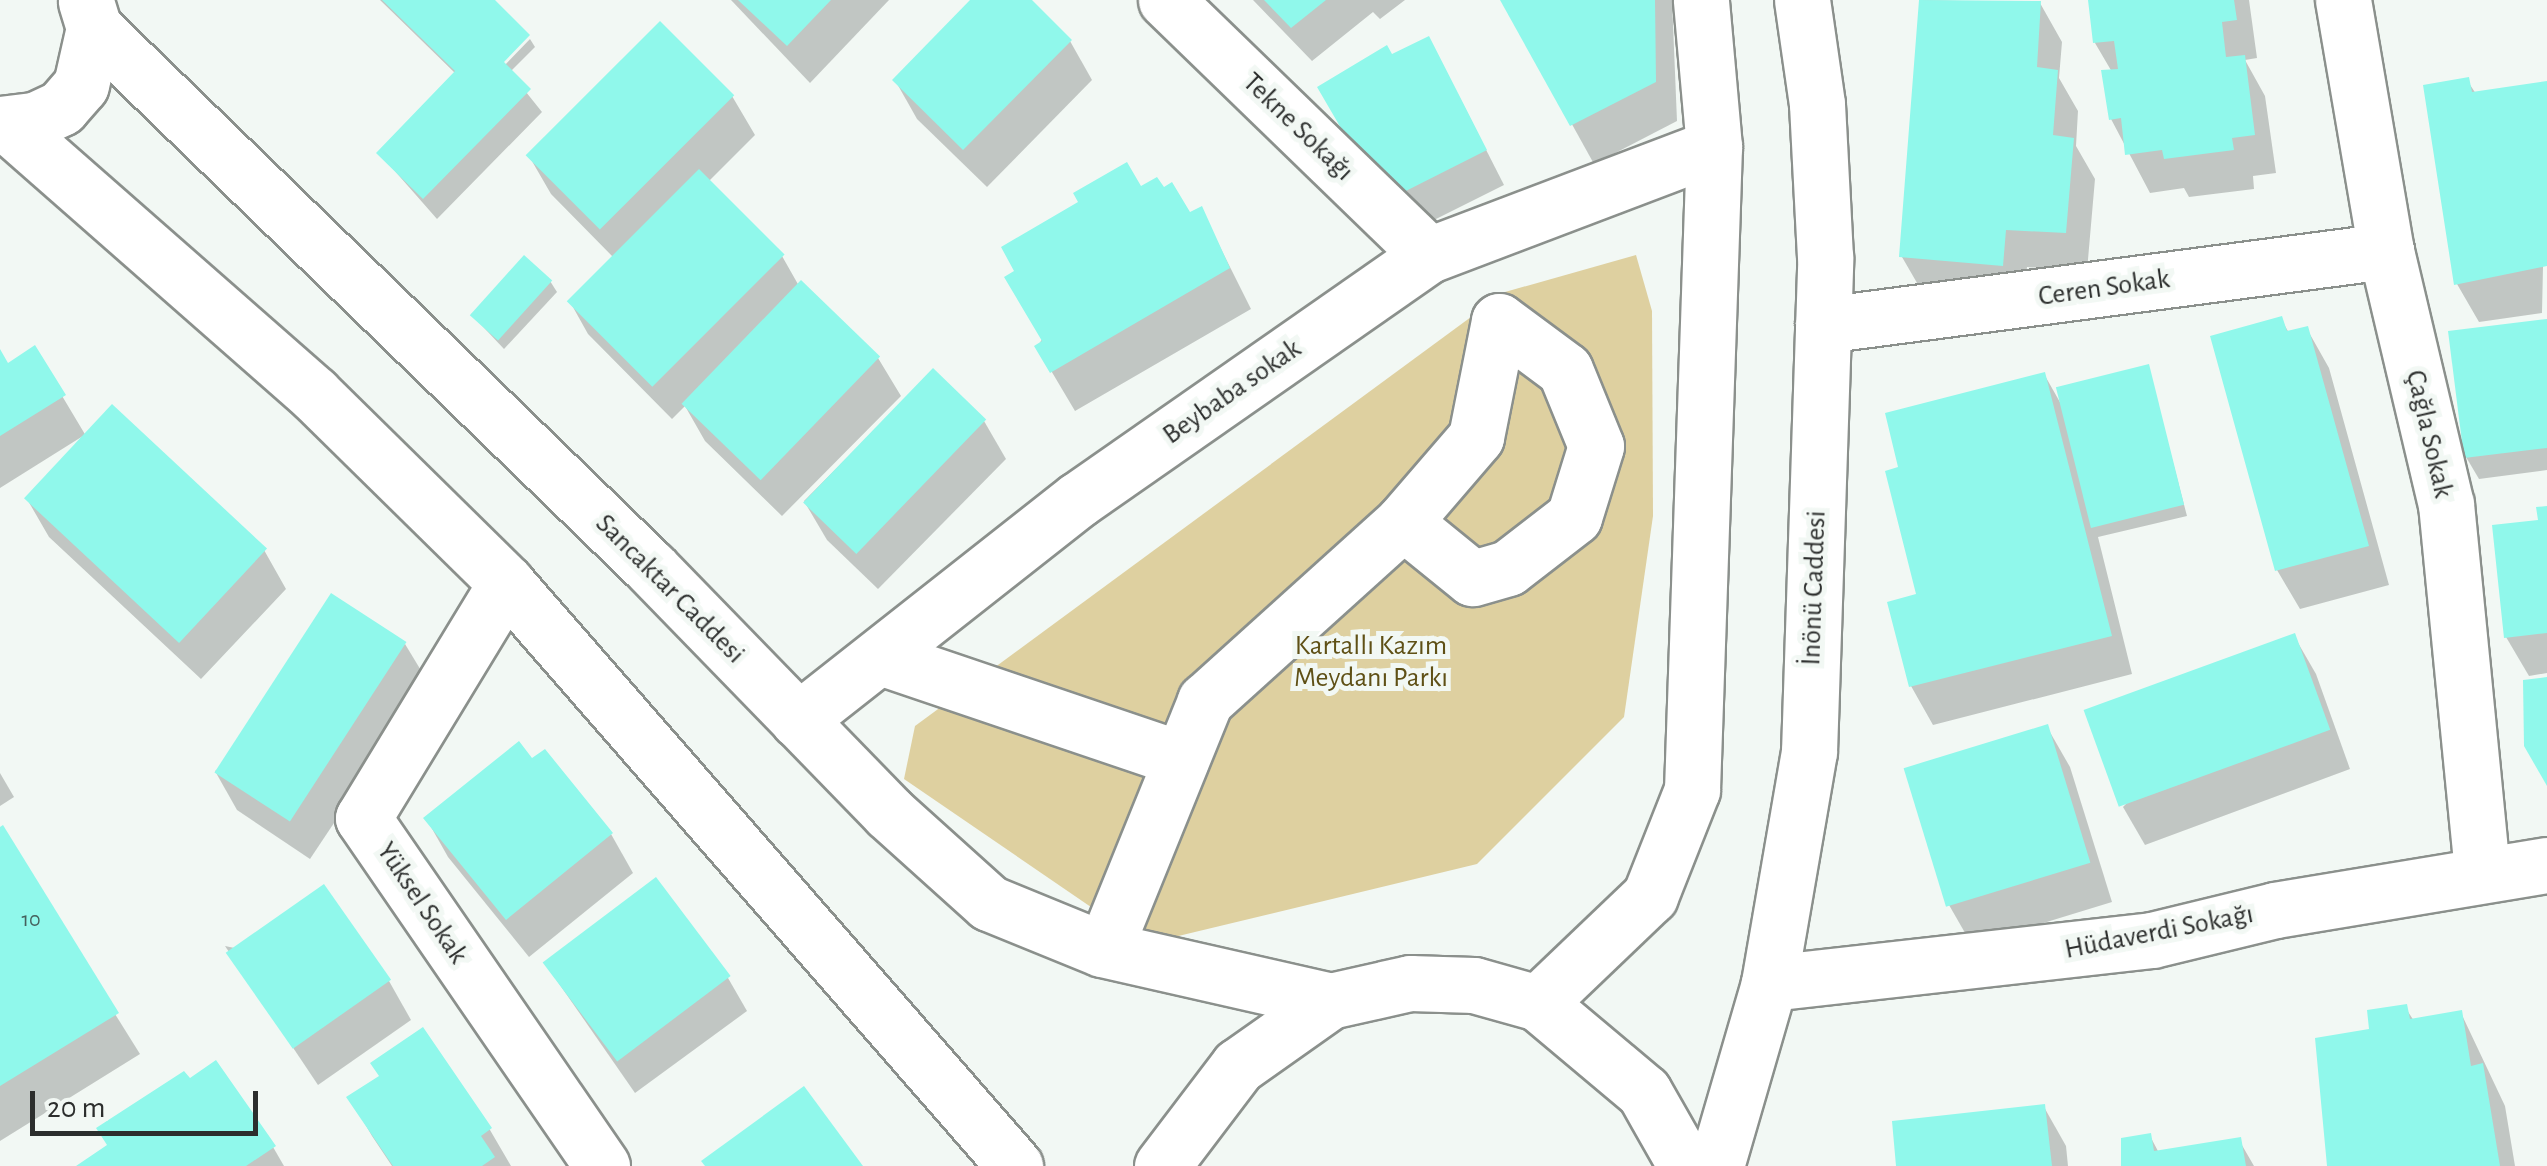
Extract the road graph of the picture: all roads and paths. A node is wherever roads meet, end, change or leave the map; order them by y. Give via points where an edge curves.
1 (1166, 0) edge
2 (1701, 0) edge
3 (1802, 0) edge
4 (2343, 0) edge
5 (90, 14) edge
6 (4, 124) edge
7 (1714, 146) junction
8 (2386, 251) junction
9 (1429, 255) junction
10 (1823, 325) junction
11 (1403, 522) dead end
12 (506, 583) junction
13 (880, 657) junction
14 (798, 720) junction
15 (1181, 759) junction
16 (2547, 865) edge
17 (2482, 873) junction
18 (1115, 924) dead end
19 (1770, 982) junction
20 (1330, 1002) junction
21 (1538, 1003) junction
22 (602, 1166) edge
23 (1015, 1166) edge
24 (1162, 1166) edge
25 (1686, 1166) edge
26 (1716, 1166) edge

1 - 9 street, Tekne Sokağı
2 - 7 street
3 - 10 street, İnönü Caddesi via 1817,104
4 - 8 street, Çağla Sokak
5 - 6 street via 81,85 61,108
5 - 14 street, Sancaktar Caddesi
6 - 12 street via 314,394
7 - 9 street, Beybaba sokak
7 - 21 street via 1692,790 1650,896
8 - 10 street, Ceren Sokak
8 - 17 street, Çağla Sokak via 2446,504
9 - 13 street, Beybaba sokak via 1079,498
10 - 19 street, İnönü Caddesi via 1808,752
11 - 15 street via 1205,701
12 - 22 street, Yüksel Sokak via 363,818
12 - 23 street
13 - 14 street, Beybaba sokak
13 - 15 street
14 - 20 street, Sancaktar Caddesi via 989,903 1102,948
15 - 18 street
16 - 17 street, Hüdaverdi Sokağı
17 - 19 street, Hüdaverdi Sokağı via 2152,940
19 - 26 street, İnönü Caddesi
20 - 21 street via 1410,982 1474,985
20 - 24 street via 1238,1066
21 - 25 street via 1644,1092

